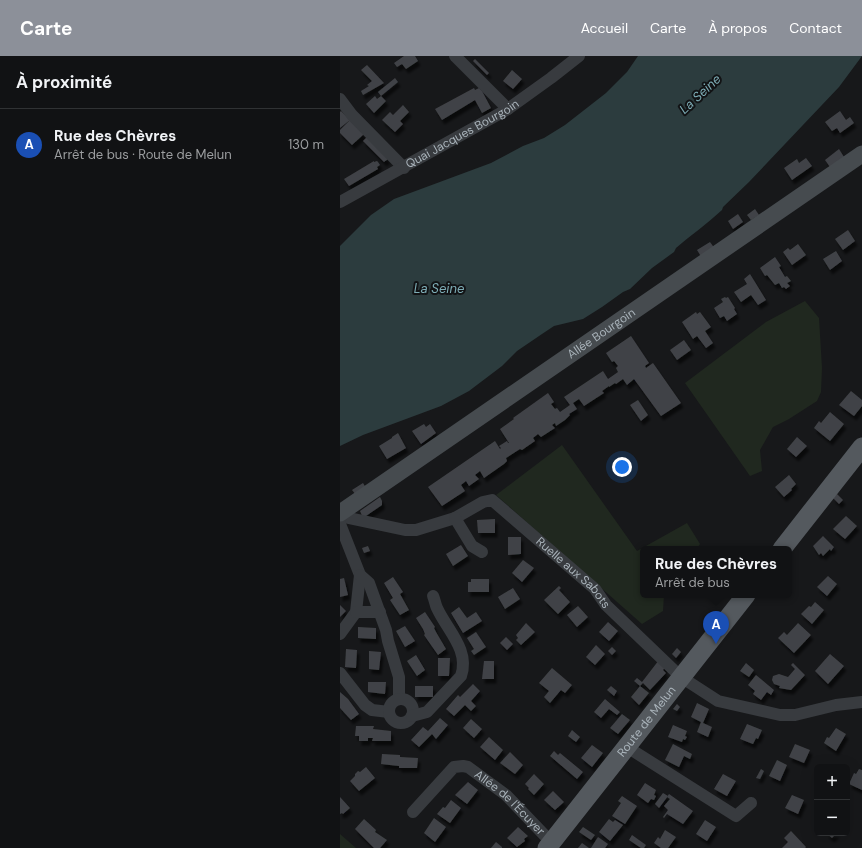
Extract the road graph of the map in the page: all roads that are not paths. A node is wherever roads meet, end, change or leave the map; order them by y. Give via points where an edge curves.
1 (454, 56) edge
2 (579, 56) edge
3 (340, 99) edge
4 (508, 109) junction
5 (862, 154) edge
6 (404, 168) junction
7 (340, 202) edge
8 (862, 447) edge
9 (340, 512) edge
10 (340, 516) edge
11 (455, 518) junction
12 (340, 524) edge
13 (784, 546) edge
14 (482, 552) dead end
15 (360, 575) junction
16 (433, 596) dead end
17 (744, 598) edge
18 (356, 612) junction
19 (380, 612) junction
20 (340, 634) edge
21 (340, 673) edge
22 (682, 677) junction
23 (399, 699) junction
24 (862, 702) edge
25 (389, 712) junction
26 (412, 716) junction
27 (627, 747) junction
28 (751, 803) dead end
29 (413, 812) dead end
30 (549, 845) edge

1 - 4 street
2 - 4 street, Quai Jacques Bourgoin
3 - 6 street via 352,115
4 - 6 street, Quai Jacques Bourgoin
5 - 9 street, Allée Bourgoin
6 - 7 street, Quai Jacques Bourgoin
8 - 13 main road
10 - 11 street, Ruelle aux Sabots via 405,530 416,530
11 - 14 street via 472,546
11 - 22 street, Ruelle aux Sabots via 483,502 492,500 595,589 606,605
12 - 15 street
15 - 18 street
15 - 19 street via 369,583
16 - 26 street via 437,608 460,647 463,669 461,676 427,712
17 - 22 main road, Route de Melun
18 - 19 street
18 - 20 street
19 - 23 street via 399,676
21 - 25 street via 365,705 372,710
22 - 24 street via 718,701 780,715 795,715 836,705
22 - 27 main road, Route de Melun
23 - 25 street via 390,706
23 - 26 street via 406,700 411,705
25 - 26 street via 392,719 399,723 407,722
27 - 28 street via 736,816
27 - 30 main road, Route de Melun
29 - 30 street, Allée de l'Écuyer via 454,768 468,767 506,795

